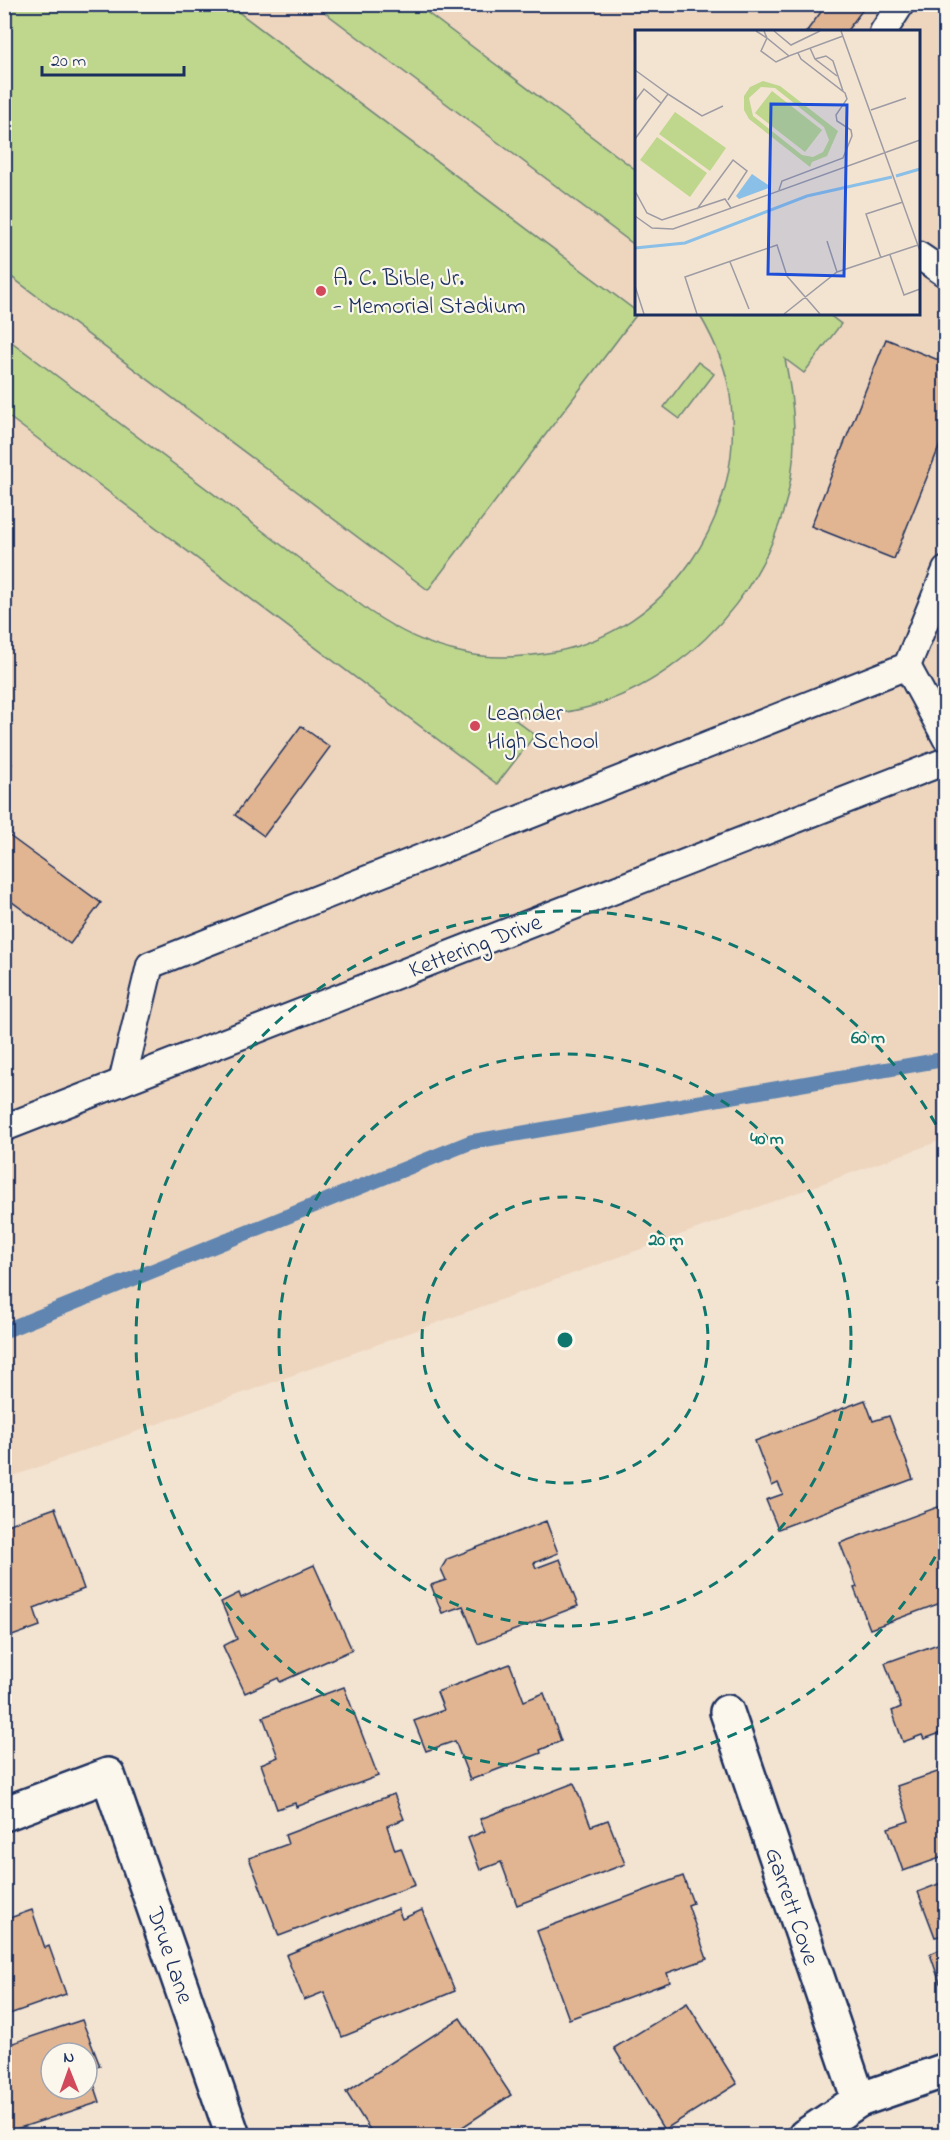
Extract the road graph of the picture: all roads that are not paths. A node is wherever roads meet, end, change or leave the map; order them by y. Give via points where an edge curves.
1 (901, 4) edge
2 (884, 30) edge
3 (920, 256) edge
4 (945, 274) edge
5 (945, 570) edge
6 (907, 666) junction
7 (945, 738) edge
8 (945, 761) edge
9 (122, 1082) junction
10 (4, 1128) edge
11 (728, 1712) dead end
12 (4, 1814) edge
13 (945, 2070) edge
14 (859, 2100) junction
15 (233, 2136) edge
16 (805, 2136) edge

1 - 2 lane
3 - 4 lane
5 - 6 lane
6 - 7 lane
6 - 9 lane via 150,965
8 - 9 lane, Kettering Drive
9 - 10 lane, Kettering Drive
11 - 14 street, Garrett Cove
12 - 15 street, Drue Lane via 108,1774
13 - 14 street
14 - 16 street

